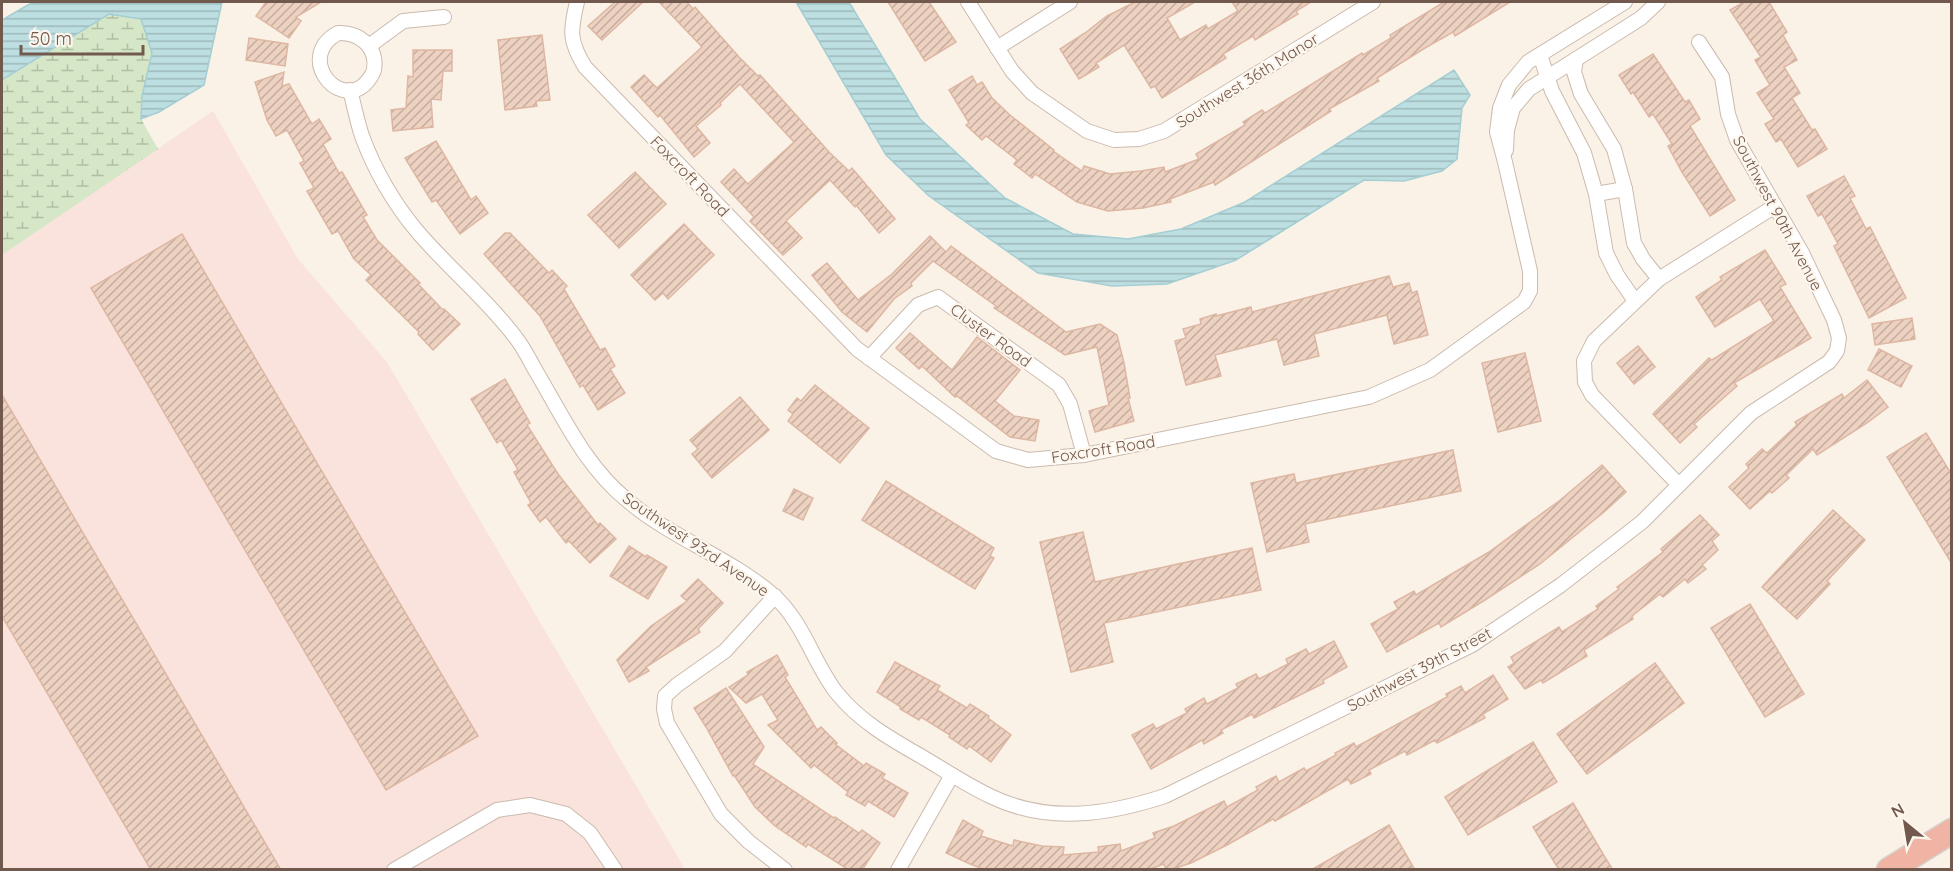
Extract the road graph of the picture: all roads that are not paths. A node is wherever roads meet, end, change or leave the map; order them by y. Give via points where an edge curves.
1 (578, 2) edge
2 (968, 2) edge
3 (1070, 2) edge
4 (1373, 2) edge
5 (1625, 2) edge
6 (1658, 2) edge
7 (444, 17) dead end
8 (1700, 42) dead end
9 (369, 46) junction
10 (997, 48) junction
11 (1540, 55) junction
12 (1576, 59) junction
13 (1546, 77) junction
14 (350, 90) junction
15 (1505, 162) junction
16 (1625, 189) junction
17 (1596, 194) junction
18 (1775, 206) junction
19 (1659, 279) junction
20 (1635, 300) junction
21 (1837, 351) joint
22 (869, 358) junction
23 (1084, 455) junction
24 (1679, 485) junction
25 (775, 596) junction
26 (952, 775) junction
27 (1030, 810) joint
28 (1952, 831) edge
29 (394, 870) edge
30 (615, 870) edge
31 (785, 870) edge
32 (898, 870) edge
33 (1889, 870) edge

1 - 22 street, Foxcroft Road via 572,23 573,47 585,67
2 - 10 street
3 - 10 street
4 - 10 street, Southwest 36th Manor via 1164,131 1139,139 1114,140 1087,131 1032,93
5 - 11 street
6 - 12 street via 1641,18
7 - 9 street via 403,21
8 - 18 street, Southwest 90th Avenue via 1722,77 1737,140
9 - 14 street via 374,69 361,87
9 - 14 street via 360,37 338,33 321,48 321,71 329,82
11 - 13 street
11 - 15 street via 1528,62 1509,85 1500,108 1497,132
12 - 13 street
12 - 16 street via 1574,72 1581,94 1614,149
13 - 15 street via 1528,89 1513,108
13 - 17 street via 1584,153
14 - 25 street, Southwest 93rd Avenue via 362,135 396,203 416,230 517,339 600,475 627,501
15 - 23 street, Foxcroft Road via 1530,271 1530,291 1524,302 1430,370 1369,397
16 - 17 street
16 - 19 street via 1634,243
17 - 20 street via 1606,253
18 - 19 street
18 - 21 street, Southwest 90th Avenue via 1834,320 1839,338
19 - 20 street
20 - 24 street via 1594,341 1584,361 1584,381 1592,395
21 - 24 street, Southwest 39th Street via 1829,362 1751,413
22 - 23 street, Foxcroft Road via 996,451 1028,460
22 - 23 street, Cluster Road via 918,305 938,297 1059,385 1070,404
24 - 27 street, Southwest 39th Street via 1642,522 1561,585 1462,650 1165,796 1129,808 1086,814
25 - 26 street, Southwest 93rd Avenue via 793,617 835,690 858,716
25 - 31 street via 725,651 665,696 664,709 667,723 722,814
26 - 27 street, Southwest 93rd Avenue via 991,797
26 - 32 street
28 - 33 highway
29 - 30 street via 497,810 530,805 566,814 590,833

